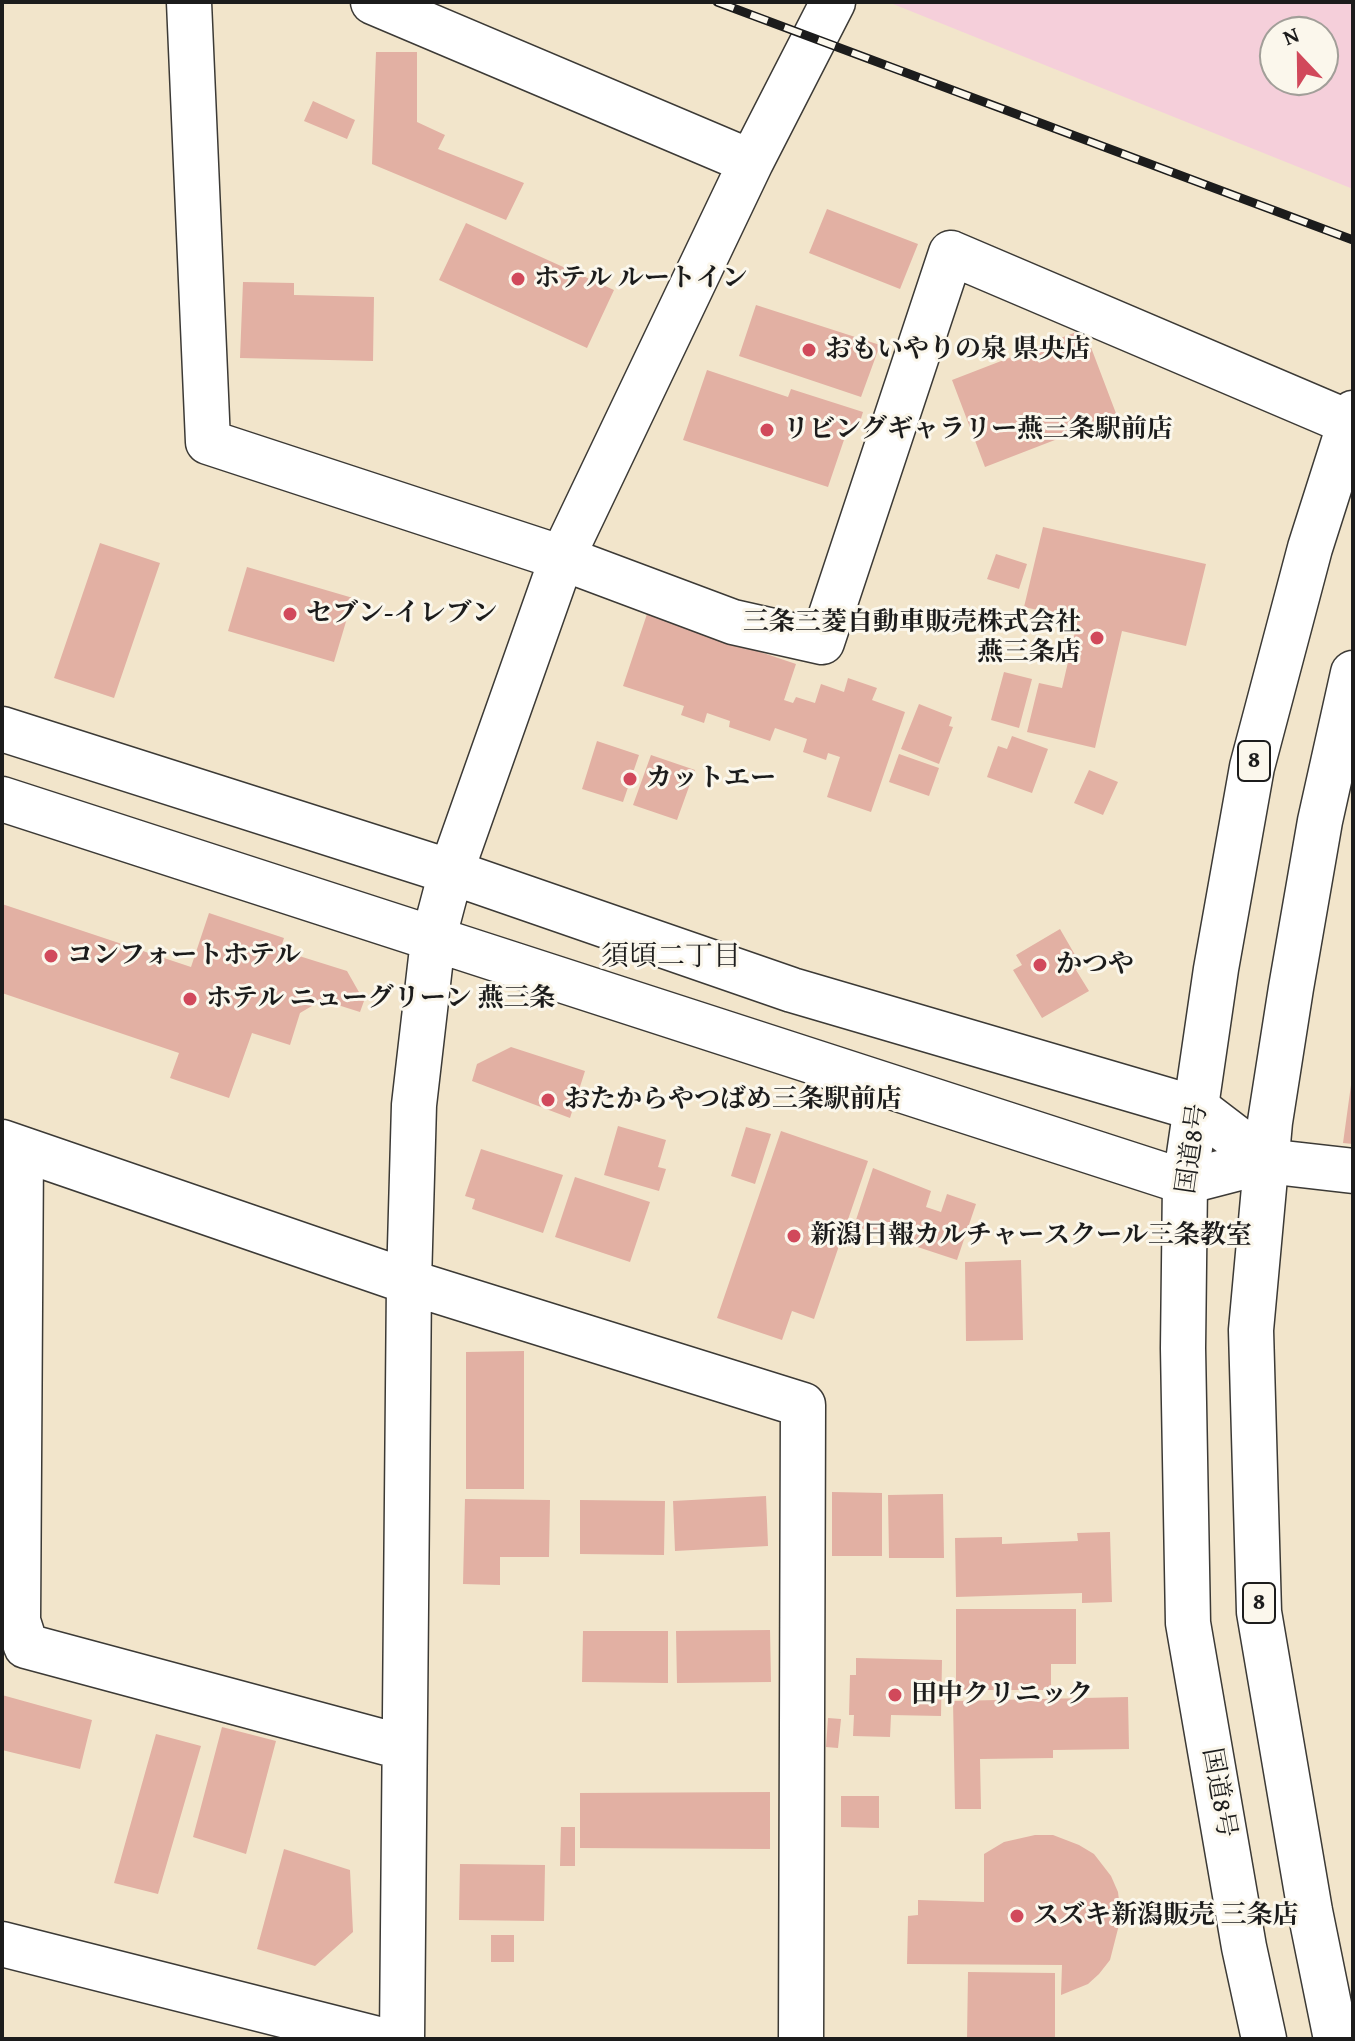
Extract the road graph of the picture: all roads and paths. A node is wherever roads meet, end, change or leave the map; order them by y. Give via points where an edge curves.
1 (189, 2) edge
2 (373, 2) edge
3 (833, 2) edge
4 (751, 162) junction
5 (1351, 418) edge
6 (562, 558) junction
7 (1353, 673) edge
8 (2, 729) edge
9 (2, 799) edge
10 (451, 872) junction
11 (433, 940) junction
12 (1198, 1109) junction
13 (12, 1145) edge
14 (1266, 1161) junction
15 (1353, 1171) edge
16 (1185, 1182) junction
17 (409, 1282) junction
18 (402, 1747) junction
19 (2, 1944) edge
20 (378, 2039) edge
21 (402, 2039) edge
22 (801, 2039) edge
23 (1264, 2039) edge
24 (1336, 2039) edge

1 - 6 main road via 208,442
2 - 4 main road
3 - 4 main road
4 - 6 main road
5 - 6 main road via 951,253 822,642 733,622
5 - 12 main road, 国道8号 / 8 via 1252,767 1216,969
6 - 10 main road
7 - 14 main road, 8 via 1320,821
8 - 10 main road
9 - 11 main road
10 - 11 main road
10 - 12 main road via 792,990
11 - 16 main road
11 - 17 main road via 414,1105
12 - 14 main road
12 - 16 main road, 国道8号 / 8
13 - 17 main road
13 - 18 main road via 18,1621 26,1646
14 - 15 main road
14 - 16 main road
14 - 24 main road, 8 via 1251,1330 1259,1612
16 - 23 main road, 国道8号 / 8 via 1188,1623
17 - 18 main road
17 - 22 main road via 803,1405
18 - 21 main road
19 - 20 main road

